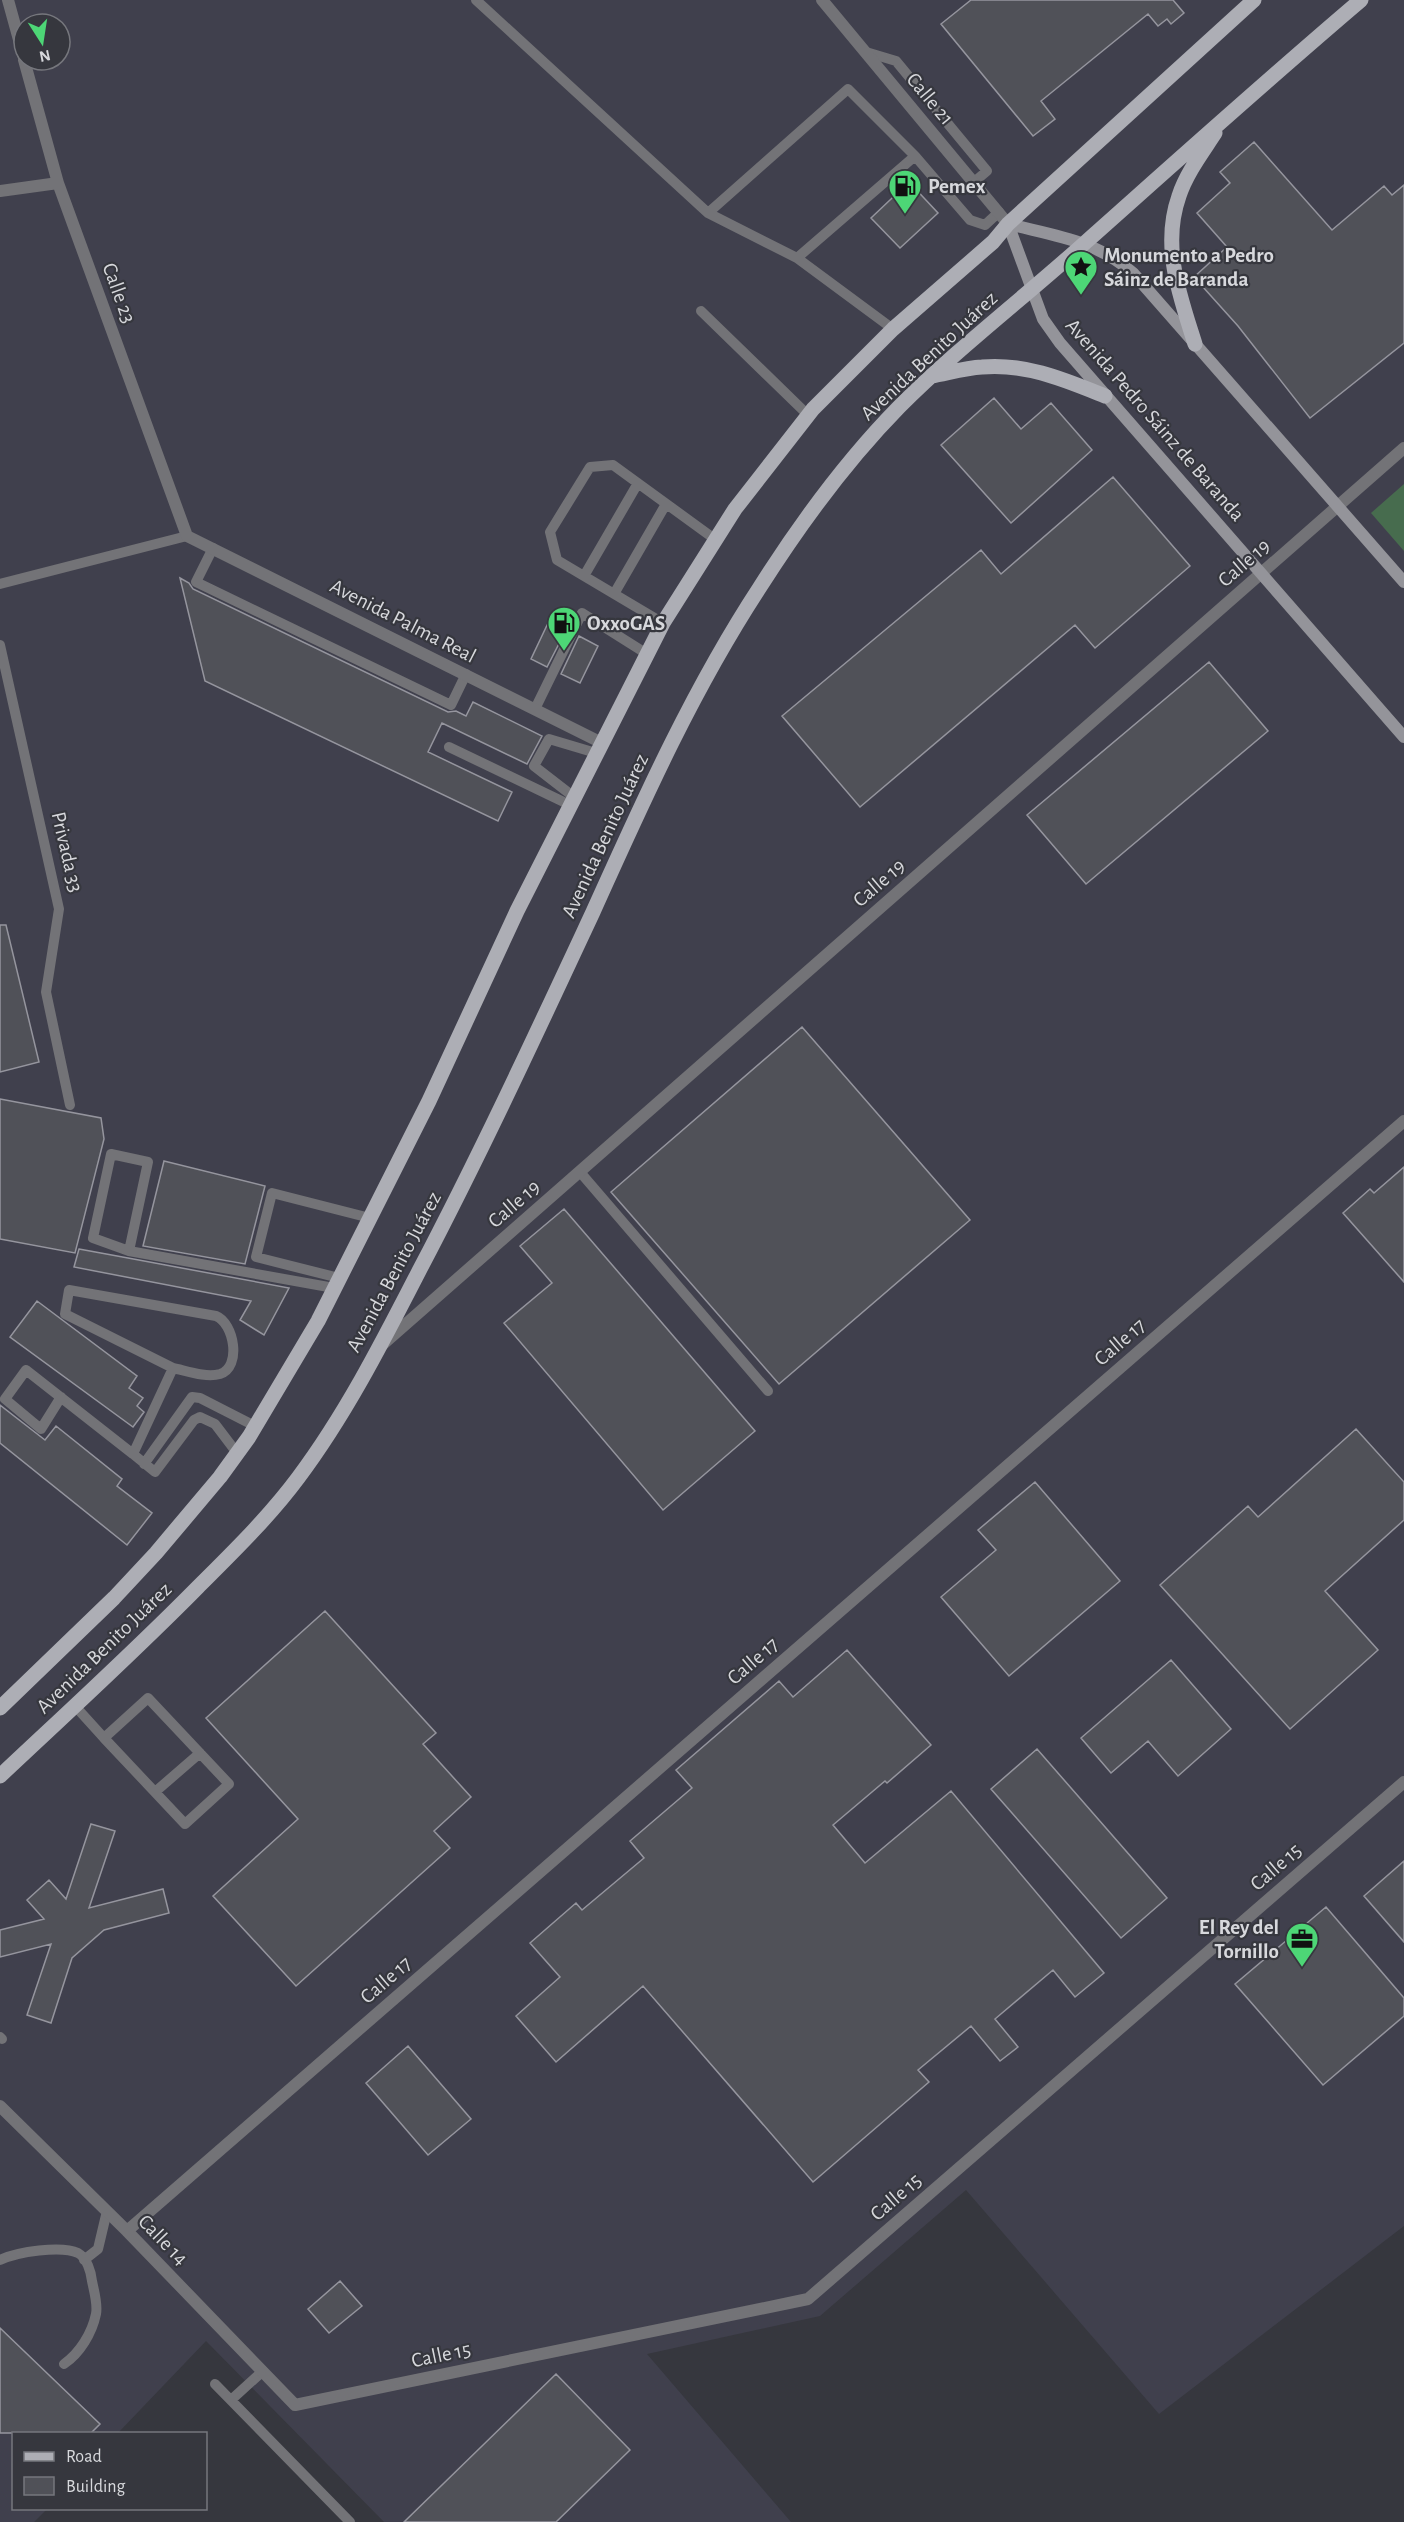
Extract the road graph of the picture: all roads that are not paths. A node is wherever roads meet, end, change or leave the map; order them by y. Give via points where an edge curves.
1 (8, 0) edge
2 (476, 0) edge
3 (822, 0) edge
4 (1254, 0) edge
5 (1361, 0) edge
6 (12, 15) edge
7 (866, 52) junction
8 (28, 72) edge
9 (1225, 116) junction
10 (915, 156) junction
11 (974, 182) junction
12 (58, 183) junction
13 (0, 191) edge
14 (708, 213) junction
15 (1004, 218) junction
16 (1085, 243) junction
17 (797, 258) junction
18 (1031, 289) junction
19 (701, 311) dead end
20 (893, 329) junction
21 (1195, 344) junction
22 (931, 376) junction
23 (1105, 396) junction
24 (808, 415) junction
25 (1404, 448) edge
26 (638, 483) junction
27 (666, 504) junction
28 (1337, 506) junction
29 (187, 536) junction
30 (716, 540) junction
31 (213, 548) junction
32 (1261, 573) junction
33 (584, 576) junction
34 (1404, 582) edge
35 (0, 584) edge
36 (614, 594) junction
37 (663, 623) junction
38 (0, 645) edge
39 (646, 654) junction
40 (466, 674) junction
41 (535, 709) junction
42 (1404, 737) edge
43 (449, 747) dead end
44 (599, 748) junction
45 (572, 801) junction
46 (70, 1105) dead end
47 (1404, 1121) edge
48 (580, 1172) junction
49 (370, 1218) junction
50 (129, 1251) junction
51 (337, 1283) junction
52 (379, 1348) junction
53 (173, 1368) junction
54 (768, 1390) dead end
55 (61, 1397) junction
56 (255, 1426) junction
57 (237, 1453) junction
58 (133, 1454) junction
59 (144, 1464) junction
60 (75, 1706) junction
61 (0, 1708) edge
62 (104, 1738) junction
63 (200, 1753) junction
64 (0, 1776) edge
65 (1404, 1782) edge
66 (155, 1792) junction
67 (0, 2106) edge
68 (107, 2211) junction
69 (128, 2231) junction
70 (84, 2259) junction
71 (0, 2260) edge
72 (64, 2364) dead end
73 (263, 2371) junction
74 (215, 2384) dead end
75 (231, 2400) junction
76 (295, 2404) joint
77 (350, 2522) edge

1 - 6 street, Calle 23
2 - 14 lane
3 - 7 street, Calle 21
4 - 15 main road, Avenida Benito Juárez
5 - 9 main road, Avenida Benito Juárez
7 - 11 street, Calle 21
7 - 11 lane via 896,61 987,171
8 - 12 street, Calle 23
9 - 16 main road, Avenida Benito Juárez
9 - 21 main road via 1179,196 1170,238 1175,278
10 - 14 lane via 848,89
10 - 15 lane via 970,220 985,225
10 - 17 lane
11 - 15 street, Calle 21
12 - 13 street
12 - 29 street, Calle 23
14 - 17 lane
15 - 16 street
15 - 18 street, Avenida Pedro Sáinz de Baranda
15 - 20 main road, Avenida Benito Juárez via 993,242
16 - 18 main road, Avenida Benito Juárez
16 - 21 street via 1114,257 1133,273
17 - 20 lane
18 - 22 main road, Avenida Benito Juárez
18 - 23 street, Avenida Pedro Sáinz de Baranda via 1043,319
19 - 24 lane
20 - 24 main road, Avenida Benito Juárez
21 - 28 street
22 - 23 main road via 982,367 1018,367 1058,377
22 - 52 main road, Avenida Benito Juárez via 849,464 812,513 759,587 706,675 643,801 526,1056
23 - 32 street, Avenida Pedro Sáinz de Baranda
24 - 30 main road, Avenida Benito Juárez via 735,509
25 - 28 street, Calle 19
26 - 27 lane
26 - 33 lane
26 - 33 lane via 613,465 590,467 550,532 557,560
27 - 30 lane
27 - 36 lane
28 - 32 street, Calle 19
28 - 34 street
29 - 31 street, Avenida Palma Real
29 - 35 lane
30 - 37 main road, Avenida Benito Juárez
31 - 40 street, Avenida Palma Real
31 - 40 lane via 196,582 451,705
32 - 42 street, Avenida Pedro Sáinz de Baranda
32 - 48 street, Calle 19
33 - 36 lane
36 - 37 lane
37 - 39 main road, Avenida Benito Juárez
38 - 46 lane, Privada 33 via 59,909 46,992
39 - 41 lane via 582,613
39 - 44 main road, Avenida Benito Juárez
40 - 41 street, Avenida Palma Real
41 - 44 street, Avenida Palma Real
43 - 45 lane
44 - 45 main road, Avenida Benito Juárez
44 - 45 lane via 549,739 534,766
45 - 49 main road, Avenida Benito Juárez
47 - 69 street, Calle 17
48 - 52 street, Calle 19
48 - 54 lane
49 - 51 main road, Avenida Benito Juárez
49 - 51 lane via 272,1193 256,1257
50 - 50 lane via 93,1238 111,1154 148,1162
50 - 51 lane
51 - 56 main road, Avenida Benito Juárez
52 - 60 main road, Avenida Benito Juárez via 298,1479 239,1546
53 - 53 lane via 65,1314 69,1290 223,1319 233,1350 228,1369 209,1375
53 - 58 lane
55 - 55 lane via 41,1429 5,1399 26,1370
55 - 58 lane
56 - 57 main road, Avenida Benito Juárez
56 - 59 lane via 192,1397
57 - 59 lane via 215,1424 197,1417 155,1472
57 - 61 main road, Avenida Benito Juárez via 156,1553
58 - 59 lane
60 - 62 lane
60 - 64 main road, Avenida Benito Juárez
62 - 63 lane via 148,1698
62 - 66 lane
63 - 66 lane
63 - 66 lane via 229,1784 185,1824
65 - 76 street, Calle 15 via 808,2299
67 - 68 street, Calle 14
68 - 69 street, Calle 14
68 - 70 lane via 98,2249
69 - 73 street, Calle 14
70 - 71 lane via 80,2254 56,2250
70 - 72 lane via 92,2276 96,2312 81,2347
73 - 75 lane
73 - 76 street, Calle 14
74 - 75 lane
75 - 77 lane

